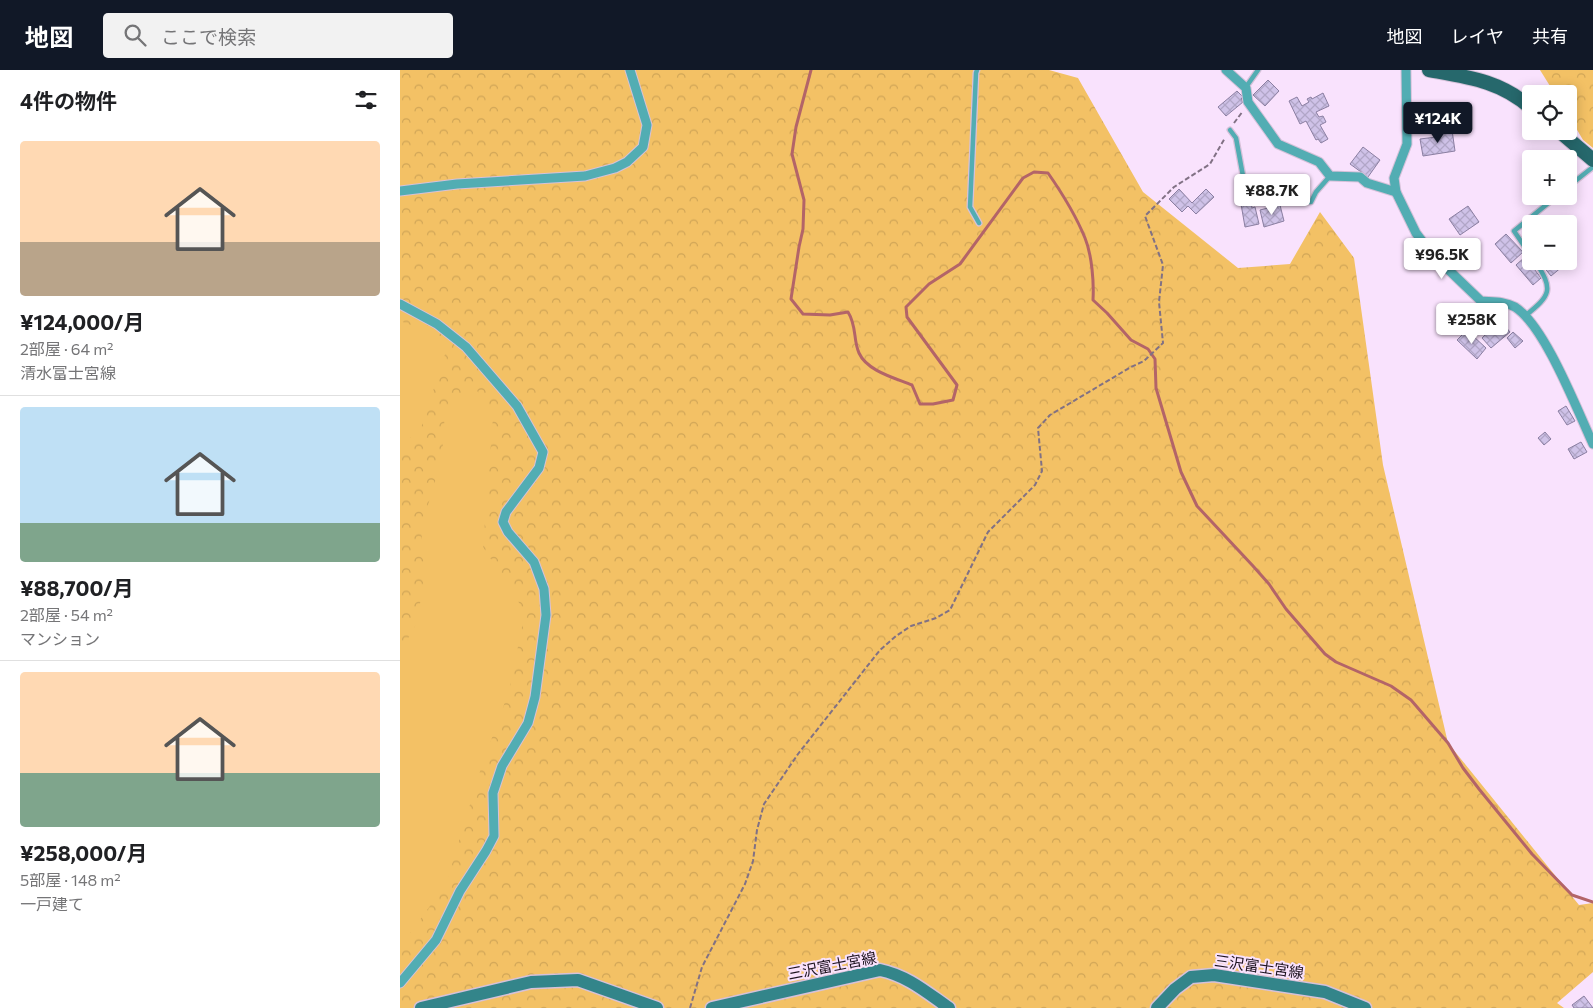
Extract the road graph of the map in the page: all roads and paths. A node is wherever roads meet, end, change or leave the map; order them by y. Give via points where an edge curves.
1 (630, 70) edge
2 (978, 70) edge
3 (1226, 70) edge
4 (1258, 70) edge
5 (1406, 70) edge
6 (1430, 70) edge
7 (1246, 88) junction
8 (1522, 101) edge
9 (1248, 102) junction
10 (1230, 130) junction
11 (1570, 140) edge
12 (1593, 160) edge
13 (1593, 167) edge
14 (1330, 176) junction
15 (1577, 180) edge
16 (400, 191) edge
17 (1396, 192) junction
18 (1254, 196) dead end
19 (1281, 200) dead end
20 (1545, 205) edge
21 (1533, 215) edge
22 (979, 223) dead end
23 (1522, 224) edge
24 (1522, 243) edge
25 (1541, 270) edge
26 (400, 304) edge
27 (1525, 316) junction
28 (1593, 444) edge
29 (400, 983) edge
30 (421, 1008) edge
31 (657, 1008) edge
32 (690, 1008) edge
33 (712, 1008) edge
34 (950, 1008) edge
35 (1157, 1008) edge
36 (1365, 1008) edge

1 - 16 street via 647,125 644,147 621,165 585,176
2 - 22 lane via 970,207
3 - 7 street
4 - 7 lane
5 - 17 street via 1407,144 1394,178
6 - 8 main road via 1475,78 1504,88
7 - 9 street
9 - 10 path
9 - 14 street via 1278,144 1320,162
10 - 18 lane via 1236,138 1243,176
10 - 32 path via 1210,164 1174,187 1145,216 1163,265 1159,302 1163,342 1144,361 1043,421 1038,428 1042,471 1035,485 988,532 950,610 911,626 880,650 798,754 764,804 748,876 702,967
11 - 12 main road
13 - 15 lane
14 - 17 street via 1360,177 1367,183
14 - 19 lane via 1311,202
17 - 27 street via 1416,233 1431,253 1481,302 1503,302
20 - 21 lane
23 - 24 lane via 1514,231
25 - 27 lane via 1547,293 1543,302
26 - 29 street via 437,324 466,347 517,406 543,452 539,468 506,512 503,522 534,562 544,589 546,615 535,697 528,723 502,766 493,793 494,836 436,940
27 - 28 street via 1545,342
30 - 31 main road via 531,982 578,980
33 - 34 main road, 三沢富士宮線 via 880,970 910,981
35 - 36 main road, 三沢富士宮線 via 1191,976 1214,974 1325,992

